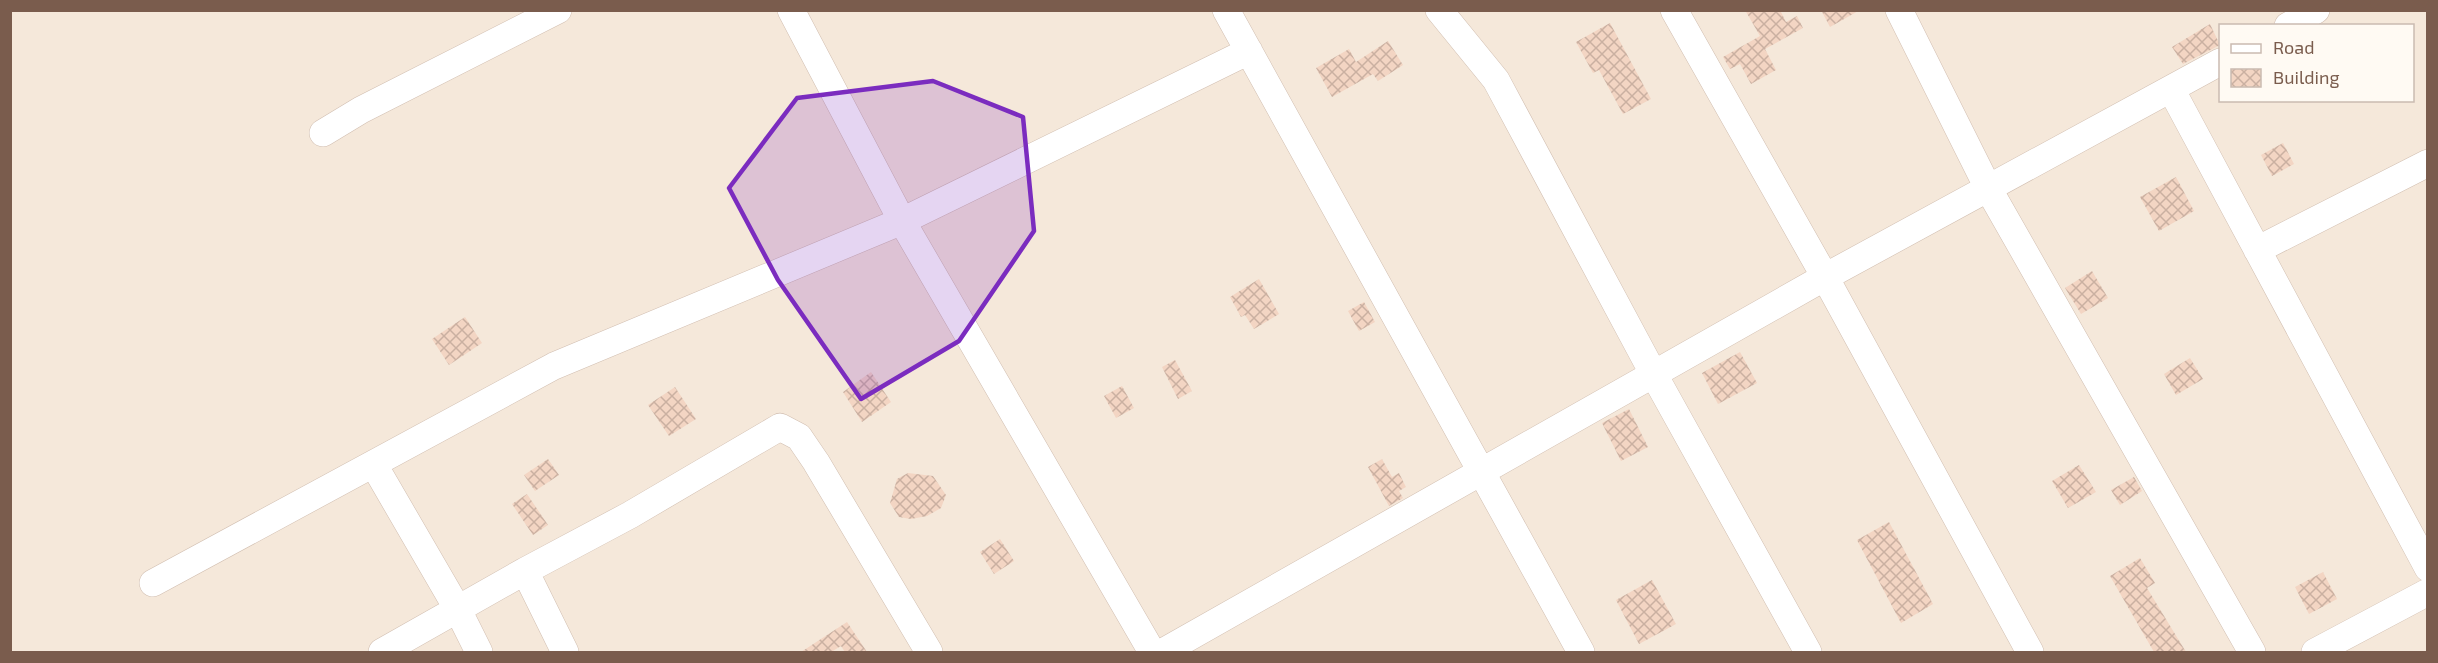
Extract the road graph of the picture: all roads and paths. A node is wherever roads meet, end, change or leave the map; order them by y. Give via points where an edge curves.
1 (558, 10) edge
2 (791, 10) edge
3 (1226, 10) edge
4 (1439, 10) edge
5 (1674, 10) edge
6 (1899, 10) edge
7 (2316, 10) edge
8 (2292, 24) edge
9 (1249, 51) junction
10 (2219, 63) edge
11 (2171, 89) junction
12 (323, 134) dead end
13 (2427, 163) edge
14 (1988, 188) junction
15 (902, 221) junction
16 (2258, 250) junction
17 (1825, 277) junction
18 (1653, 373) junction
19 (374, 465) junction
20 (1480, 472) junction
21 (2427, 568) edge
22 (525, 571) junction
23 (153, 583) dead end
24 (2427, 592) edge
25 (457, 609) junction
26 (382, 652) edge
27 (479, 652) edge
28 (565, 652) edge
29 (928, 652) edge
30 (1152, 652) edge
31 (1163, 652) edge
32 (1581, 652) edge
33 (1808, 652) edge
34 (2030, 652) edge
35 (2252, 652) edge
36 (2315, 652) edge

1 - 12 street via 361,110
2 - 15 street
3 - 9 street
4 - 18 street via 1496,80
5 - 17 street
6 - 14 street
7 - 8 street
9 - 15 street
9 - 20 street
10 - 11 street
11 - 14 street
11 - 16 street
13 - 16 street
14 - 17 street
14 - 35 street
15 - 19 street via 554,366
15 - 30 street
16 - 21 street
17 - 18 street
17 - 34 street
18 - 20 street
18 - 33 street
19 - 23 street
19 - 25 street
20 - 31 street
20 - 32 street
22 - 25 street
22 - 28 street
22 - 29 street via 780,427 799,437 816,462
24 - 36 street
25 - 26 street
25 - 27 street

